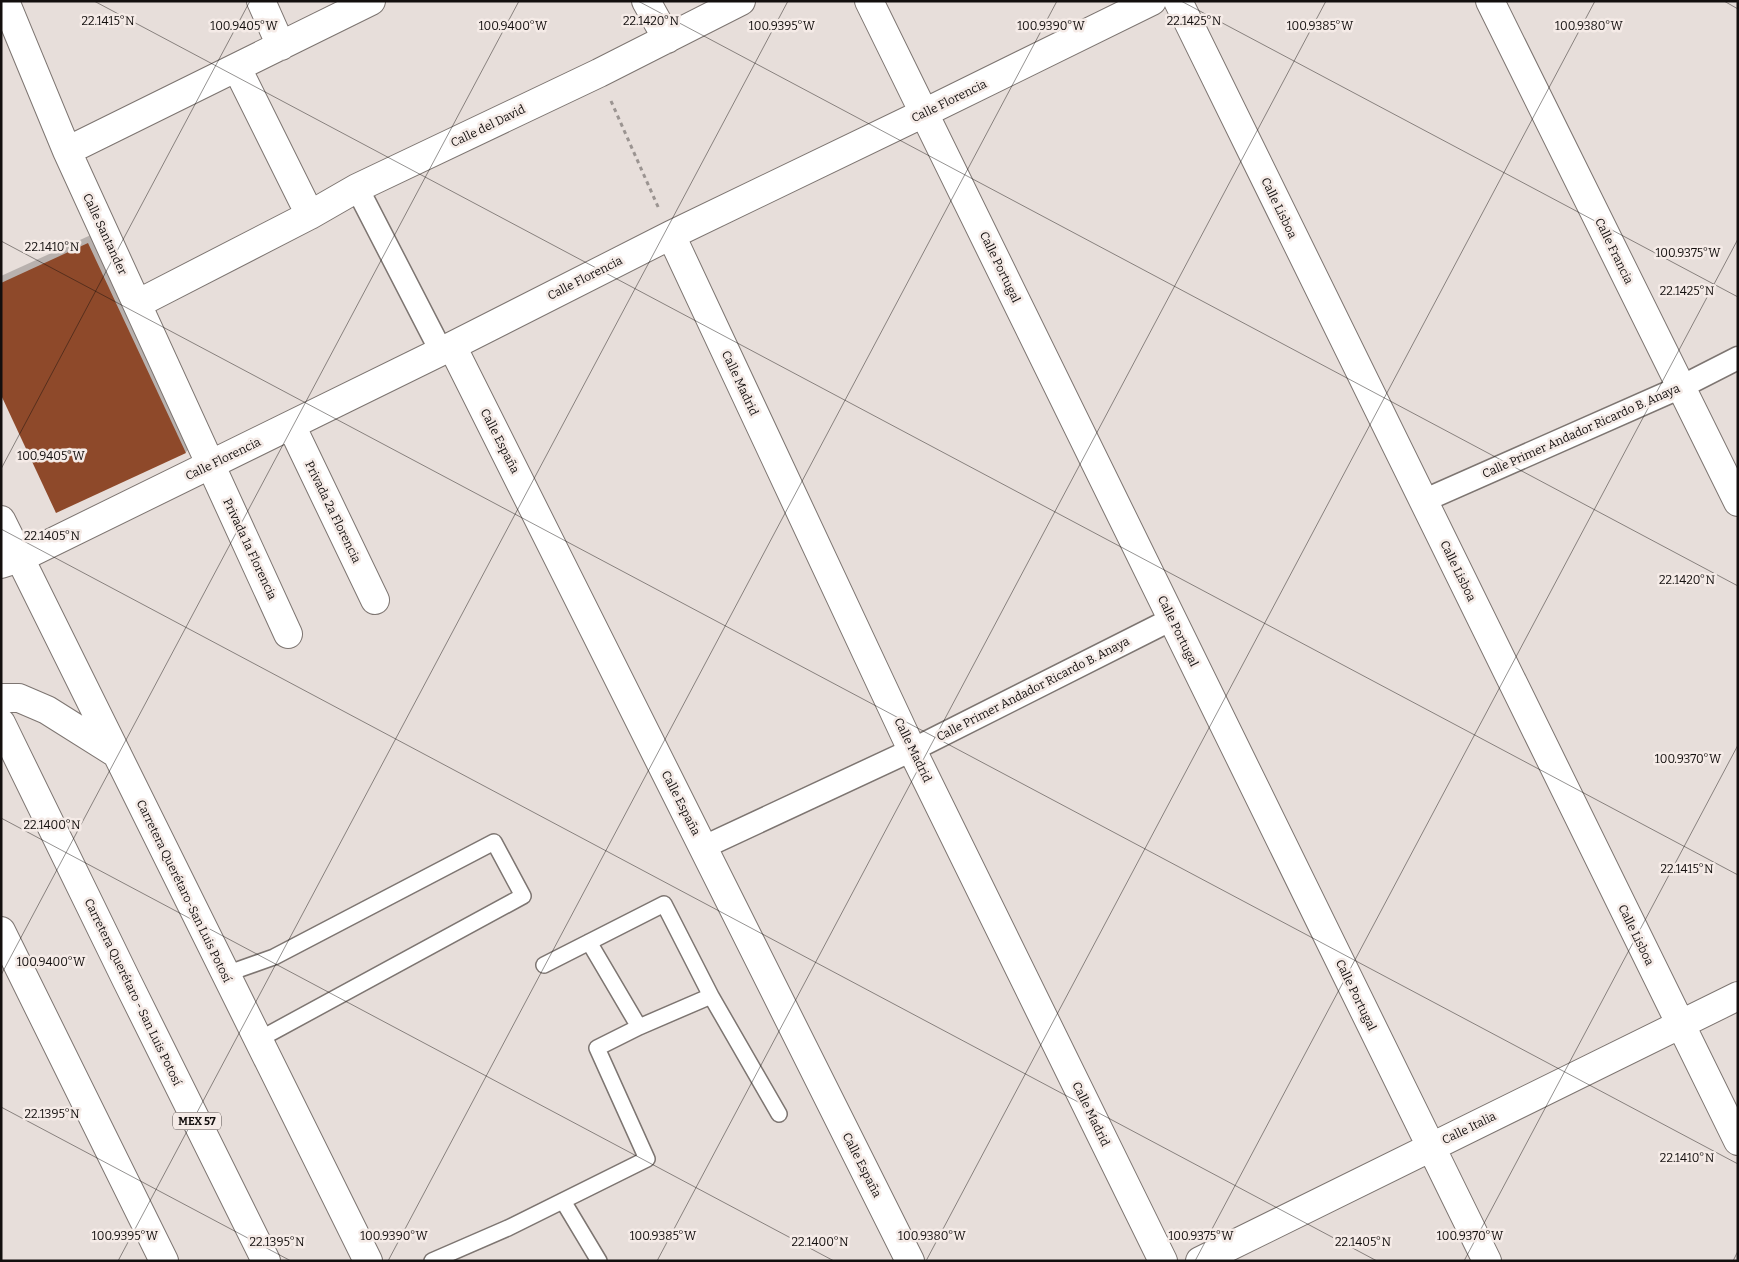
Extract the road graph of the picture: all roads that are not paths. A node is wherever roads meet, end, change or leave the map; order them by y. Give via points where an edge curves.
1 (5, 1) edge
2 (261, 1) edge
3 (371, 1) edge
4 (646, 1) edge
5 (741, 1) edge
6 (869, 1) edge
7 (1152, 1) edge
8 (1178, 1) edge
9 (1490, 1) edge
10 (667, 39) junction
11 (281, 46) junction
12 (237, 68) junction
13 (924, 113) junction
14 (66, 151) junction
15 (357, 188) junction
16 (310, 215) junction
17 (671, 235) junction
18 (137, 304) junction
19 (446, 348) junction
20 (1738, 358) edge
21 (1681, 388) junction
22 (291, 425) junction
23 (211, 465) junction
24 (1423, 501) junction
25 (1738, 502) edge
26 (1, 520) edge
27 (11, 561) edge
28 (375, 600) dead end
29 (1172, 619) junction
30 (288, 634) dead end
31 (1, 698) edge
32 (1, 723) edge
33 (912, 750) junction
34 (117, 754) junction
35 (704, 847) junction
36 (1, 931) edge
37 (589, 942) junction
38 (544, 965) dead end
39 (226, 974) junction
40 (711, 996) junction
41 (1738, 996) edge
42 (1680, 1024) junction
43 (639, 1027) junction
44 (258, 1040) junction
45 (779, 1114) dead end
46 (1738, 1141) edge
47 (1431, 1147) junction
48 (563, 1201) junction
49 (164, 1261) edge
50 (266, 1261) edge
51 (368, 1261) edge
52 (432, 1261) edge
53 (599, 1261) edge
54 (910, 1261) edge
55 (1163, 1261) edge
56 (1200, 1261) edge
57 (1487, 1261) edge

1 - 14 main road, Calle Santander
2 - 11 main road
3 - 11 main road
4 - 10 main road
5 - 10 main road, Calle del David
6 - 13 main road, Calle Portugal
7 - 13 main road, Calle Florencia
8 - 24 main road, Calle Lisboa
9 - 21 main road, Calle Francia
10 - 15 main road, Calle del David
11 - 12 main road
12 - 14 main road
12 - 16 main road
13 - 17 main road, Calle Florencia
13 - 29 main road, Calle Portugal
14 - 18 main road, Calle Santander
15 - 16 main road, Calle del David
15 - 19 street
16 - 18 main road, Calle del David
17 - 19 main road, Calle Florencia
17 - 33 main road, Calle Madrid
18 - 23 main road, Calle Santander
19 - 22 main road, Calle Florencia
19 - 35 main road, Calle España
20 - 21 street, Calle Primer Andador Ricardo B. Anaya
21 - 24 street, Calle Primer Andador Ricardo B. Anaya
21 - 25 main road, Calle Francia
22 - 23 main road, Calle Florencia
22 - 28 main road, Privada 2a Florencia
23 - 27 main road, Calle Florencia
23 - 30 main road, Privada 1a Florencia
24 - 42 main road, Calle Lisboa
26 - 27 main road, Carretera Querétaro-San Luis Potosí
27 - 34 main road, Carretera Querétaro-San Luis Potosí
29 - 33 street, Calle Primer Andador Ricardo B. Anaya
29 - 47 main road, Calle Portugal
31 - 34 main road via 19,698 47,710
32 - 50 main road, Carretera Querétaro - San Luis Potosí / MEX 57
33 - 35 street, Calle Primer Andador Ricardo B. Anaya
33 - 55 main road, Calle Madrid
34 - 39 main road, Carretera Querétaro-San Luis Potosí
35 - 54 main road, Calle España
36 - 49 main road
37 - 38 lane
37 - 40 lane via 664,904
37 - 43 lane
39 - 44 main road, Carretera Querétaro-San Luis Potosí
39 - 44 lane via 274,957 494,842 523,896
40 - 43 lane
40 - 45 lane
41 - 42 main road, Calle Italia
42 - 46 main road, Calle Lisboa
42 - 47 main road, Calle Italia
43 - 48 lane via 597,1048 648,1159
44 - 51 main road, Carretera Querétaro-San Luis Potosí
47 - 56 main road, Calle Italia
47 - 57 main road, Calle Portugal
48 - 52 lane
48 - 53 lane

